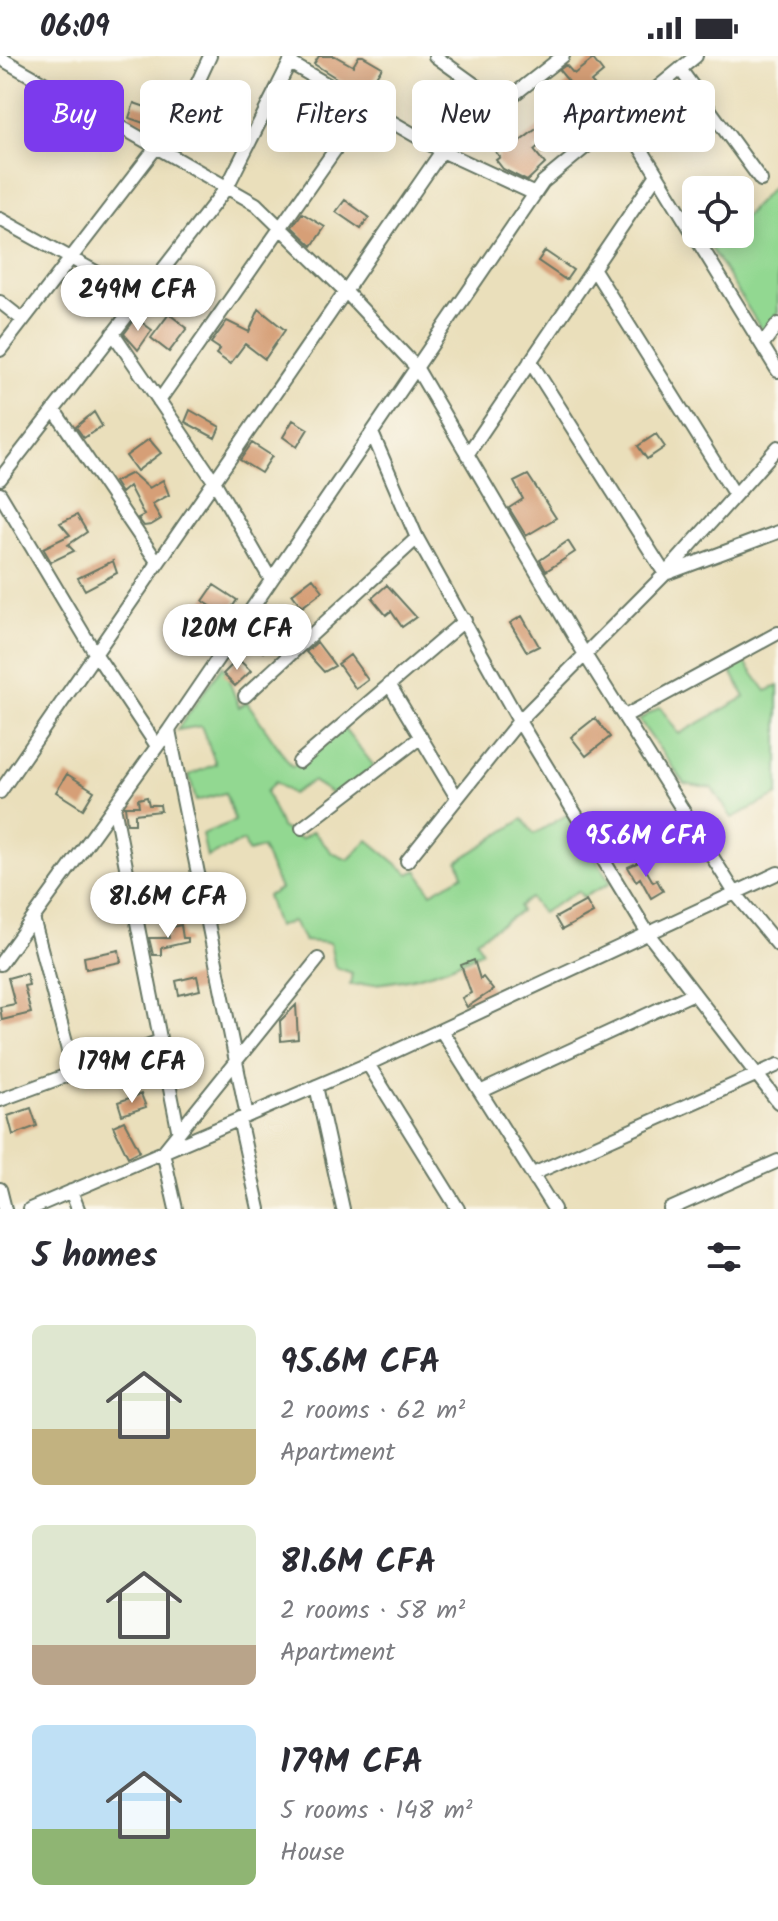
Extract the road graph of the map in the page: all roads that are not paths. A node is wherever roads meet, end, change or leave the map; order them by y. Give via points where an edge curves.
1 (210, 56) edge
2 (435, 56) edge
3 (563, 56) edge
4 (696, 56) edge
5 (0, 58) edge
6 (292, 59) edge
7 (680, 69) junction
8 (199, 80) edge
9 (324, 80) edge
10 (468, 80) edge
11 (667, 80) edge
12 (518, 93) edge
13 (140, 138) edge
14 (152, 152) edge
15 (165, 152) edge
16 (334, 152) edge
17 (441, 152) edge
18 (444, 152) edge
19 (580, 152) edge
20 (642, 152) edge
21 (656, 176) junction
22 (761, 180) dead end
23 (227, 187) junction
24 (535, 194) junction
25 (0, 219) edge
26 (281, 228) junction
27 (71, 257) junction
28 (593, 268) junction
29 (345, 291) junction
30 (141, 297) junction
31 (0, 302) edge
32 (23, 320) junction
33 (778, 324) edge
34 (113, 333) junction
35 (762, 345) junction
36 (0, 350) edge
37 (530, 361) junction
38 (416, 367) junction
39 (778, 371) edge
40 (159, 401) junction
41 (54, 410) junction
42 (372, 433) junction
43 (778, 447) edge
44 (467, 455) junction
45 (0, 479) edge
46 (214, 481) junction
47 (0, 494) edge
48 (735, 495) junction
49 (778, 532) edge
50 (417, 538) junction
51 (158, 563) junction
52 (665, 574) junction
53 (271, 580) junction
54 (465, 620) junction
55 (778, 633) edge
56 (95, 653) junction
57 (584, 653) junction
58 (389, 684) junction
59 (245, 696) dead end
60 (625, 716) junction
61 (519, 721) junction
62 (169, 730) junction
63 (421, 737) junction
64 (157, 746) junction
65 (299, 762) dead end
66 (0, 792) edge
67 (457, 798) junction
68 (114, 806) junction
69 (302, 828) dead end
70 (407, 861) dead end
71 (778, 873) edge
72 (735, 893) junction
73 (33, 918) junction
74 (649, 935) junction
75 (778, 945) edge
76 (318, 959) dead end
77 (0, 964) edge
78 (694, 993) junction
79 (441, 1030) junction
80 (160, 1041) junction
81 (234, 1060) junction
82 (368, 1064) junction
83 (778, 1065) edge
84 (74, 1073) junction
85 (757, 1074) junction
86 (316, 1086) junction
87 (480, 1092) junction
88 (0, 1100) edge
89 (778, 1102) edge
90 (243, 1118) junction
91 (178, 1129) junction
92 (163, 1152) junction
93 (778, 1161) edge
94 (533, 1174) junction
95 (0, 1189) edge
96 (71, 1191) junction
97 (5, 1209) edge
98 (30, 1209) edge
99 (78, 1209) edge
100 (176, 1209) edge
101 (259, 1209) edge
102 (343, 1209) edge
103 (458, 1209) edge
104 (554, 1209) edge
105 (670, 1209) edge

1 - 8 street
2 - 10 street
3 - 12 street
4 - 7 street
5 - 13 street
6 - 9 street
6 - 23 street
7 - 11 street
7 - 22 street
14 - 27 street
15 - 23 street
16 - 26 street
17 - 29 street
18 - 24 street
19 - 24 street
20 - 21 street
21 - 28 street
21 - 35 street
23 - 26 street
23 - 30 street
24 - 38 street
25 - 27 street
26 - 29 street
26 - 40 street
27 - 30 street
27 - 32 street
28 - 37 street
28 - 48 street
29 - 38 street
29 - 46 street
30 - 34 street
31 - 32 street
32 - 36 street
33 - 35 street
34 - 40 street
34 - 41 street
35 - 39 street
37 - 44 street
37 - 52 street
38 - 42 street
38 - 44 street
40 - 46 street
41 - 45 street
41 - 51 street
42 - 50 street
42 - 53 street
43 - 48 street
44 - 57 street
46 - 51 street
46 - 53 street
47 - 56 street
48 - 52 street
49 - 52 street
50 - 54 street
50 - 59 street
51 - 56 street
52 - 57 street
53 - 62 street
54 - 58 street
54 - 61 street
55 - 60 street
56 - 64 street
56 - 66 street
57 - 60 street
57 - 61 street
58 - 63 street
58 - 65 street
60 - 72 street
61 - 67 street
61 - 74 street
62 - 64 street
62 - 81 street
63 - 67 street
63 - 69 street
64 - 68 street
67 - 70 street
68 - 73 street
68 - 80 street
71 - 72 street
72 - 74 street
72 - 75 street
73 - 77 street
73 - 84 street
74 - 78 street
74 - 79 street
76 - 81 street
78 - 85 street
78 - 87 street
79 - 82 street
79 - 87 street
80 - 84 street
80 - 91 street
81 - 90 street
81 - 91 street
82 - 86 street
82 - 103 street
83 - 85 street
84 - 88 street
85 - 89 street
85 - 94 street
86 - 90 street
86 - 102 street
87 - 94 street
90 - 92 street
90 - 101 street
91 - 92 street
92 - 96 street
92 - 100 street
93 - 105 street
94 - 104 street
95 - 97 street
96 - 98 street
96 - 99 street

